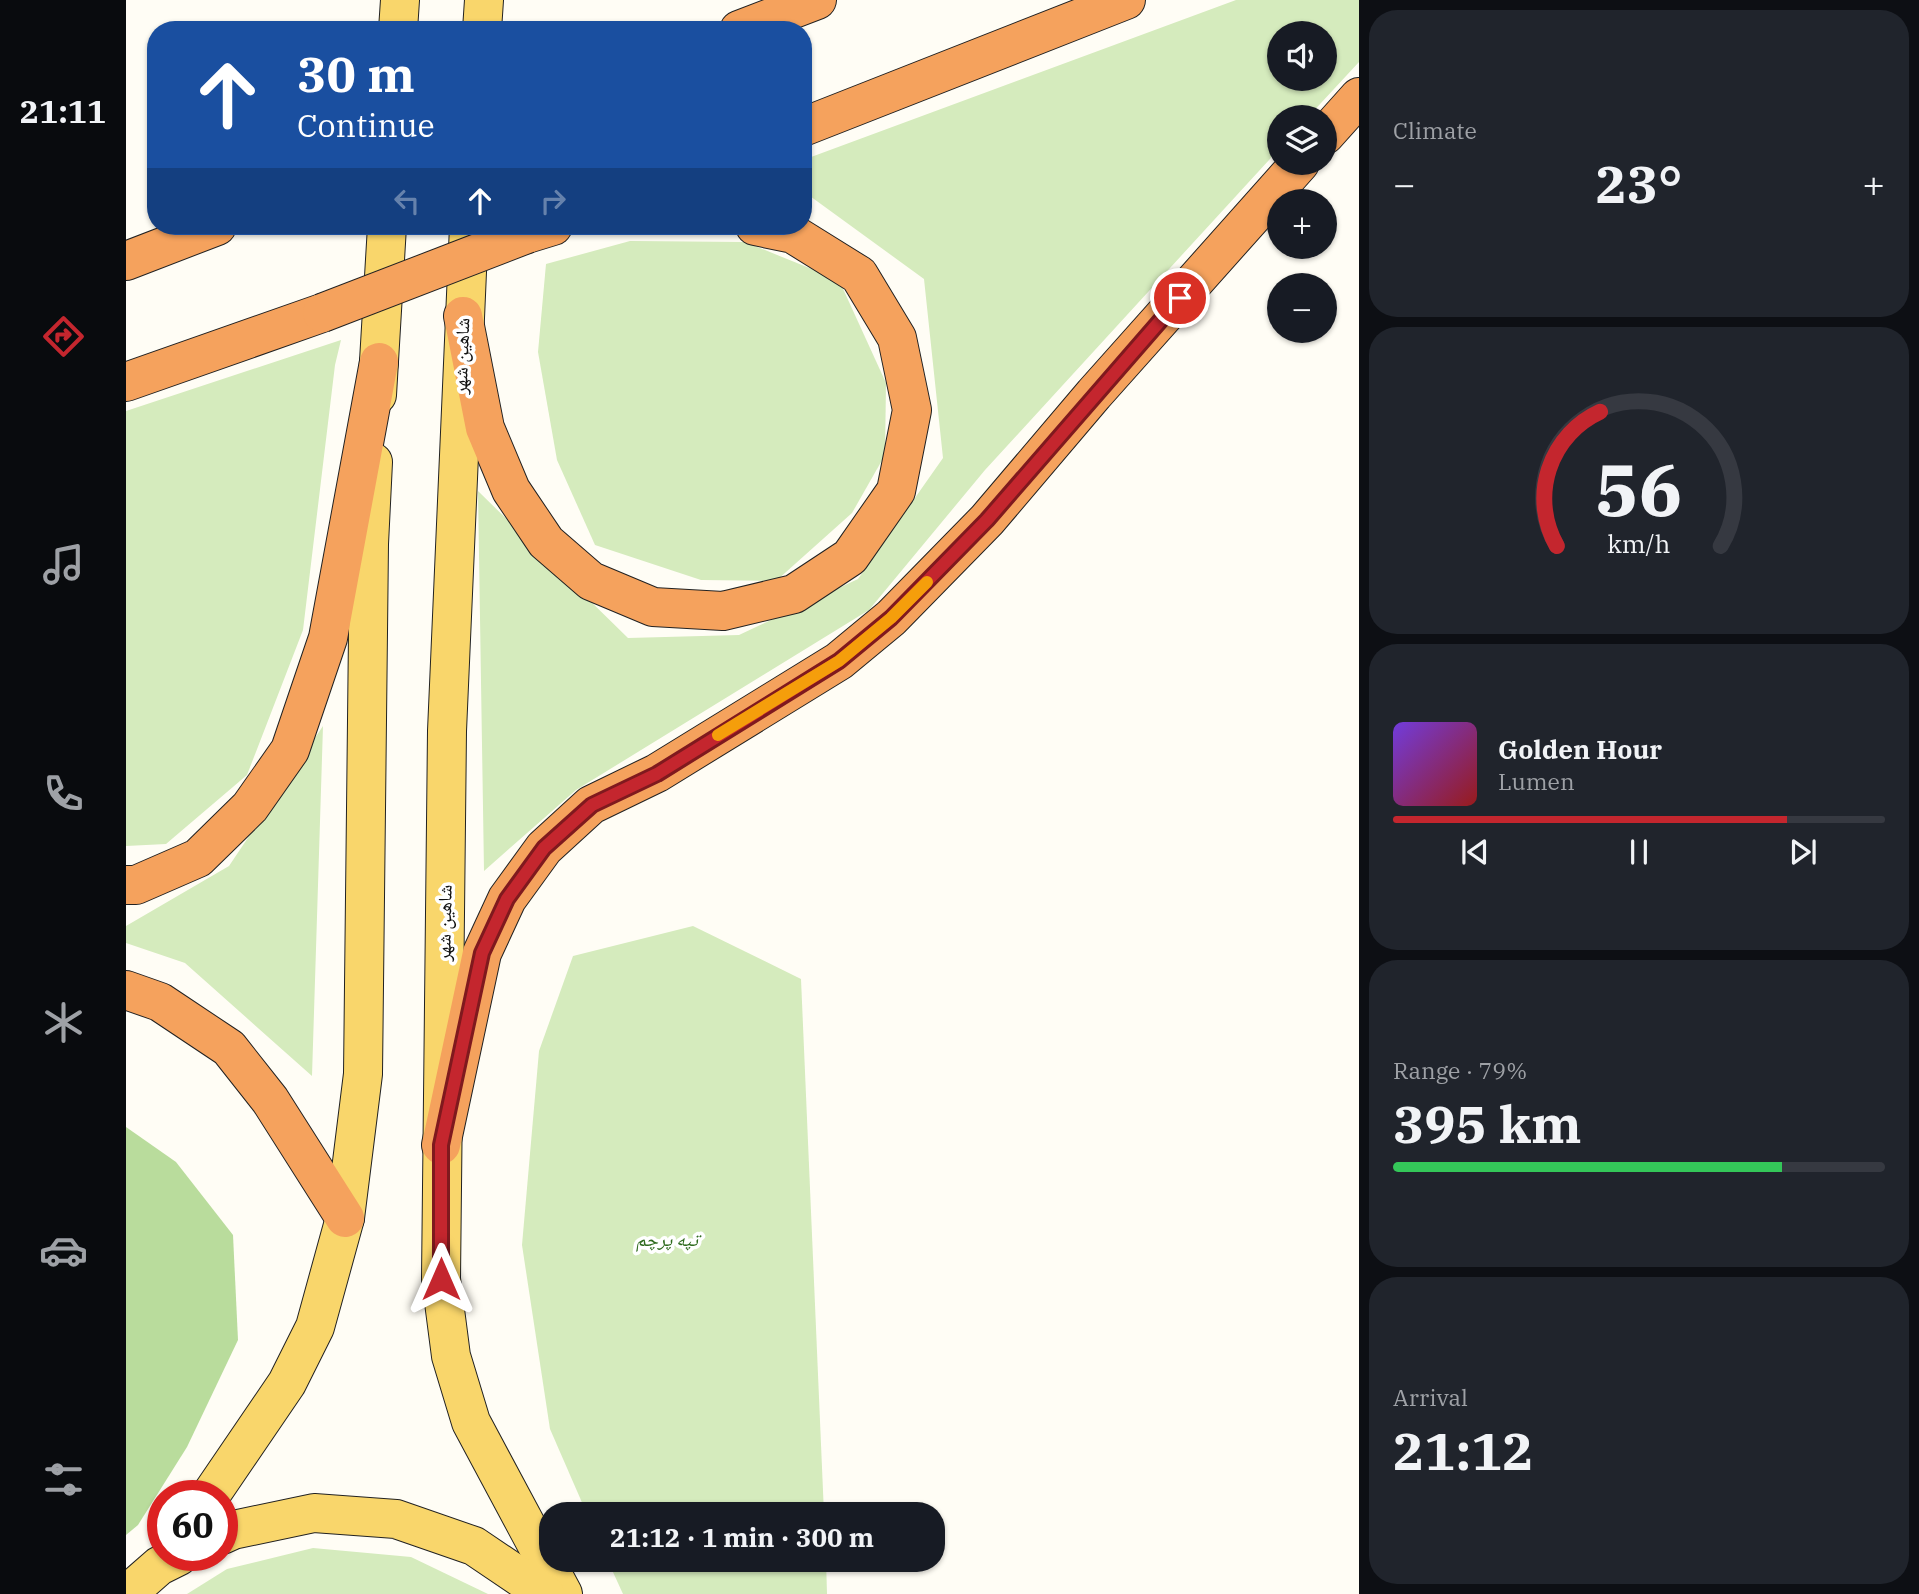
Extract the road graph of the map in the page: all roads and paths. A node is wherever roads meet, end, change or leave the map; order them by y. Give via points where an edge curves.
1 (400, 0) edge
2 (484, 0) edge
3 (817, 0) edge
4 (1126, 0) edge
5 (399, 21) edge
6 (483, 21) edge
7 (762, 21) edge
8 (1359, 97) edge
9 (1337, 122) edge
10 (812, 123) edge
11 (1289, 175) edge
12 (194, 235) edge
13 (386, 235) edge
14 (468, 235) edge
15 (527, 235) edge
16 (795, 235) edge
17 (126, 261) edge
18 (463, 316) junction
19 (379, 362) junction
20 (126, 382) edge
21 (126, 885) edge
22 (126, 990) edge
23 (441, 1145) junction
24 (345, 1219) junction
25 (221, 1480) edge
26 (238, 1529) edge
27 (154, 1571) edge
28 (127, 1594) edge
29 (545, 1594) edge
30 (563, 1594) edge

1 - 5 main road
2 - 6 main road
3 - 7 highway
4 - 10 highway
8 - 9 highway
11 - 23 highway via 987,520 891,618 839,661 657,774 592,805 544,848 507,899 482,953
12 - 17 highway
13 - 19 main road
14 - 18 main road, شاهین شهر
15 - 20 highway, bridge
16 - 18 highway via 859,275 897,338 912,410 896,491 850,557 794,594 723,611 653,607 591,581 546,542 511,490 485,428
18 - 23 main road, شاهین شهر via 447,732
19 - 21 highway via 328,638 290,750 250,807 198,858
19 - 24 main road via 369,544 363,1074
22 - 24 highway via 160,1002 229,1048 270,1100
23 - 30 main road, شاهین شهر via 441,1279 451,1356 471,1422
24 - 25 main road via 315,1327 287,1383
26 - 29 main road via 314,1513 396,1519 474,1546
27 - 28 main road

